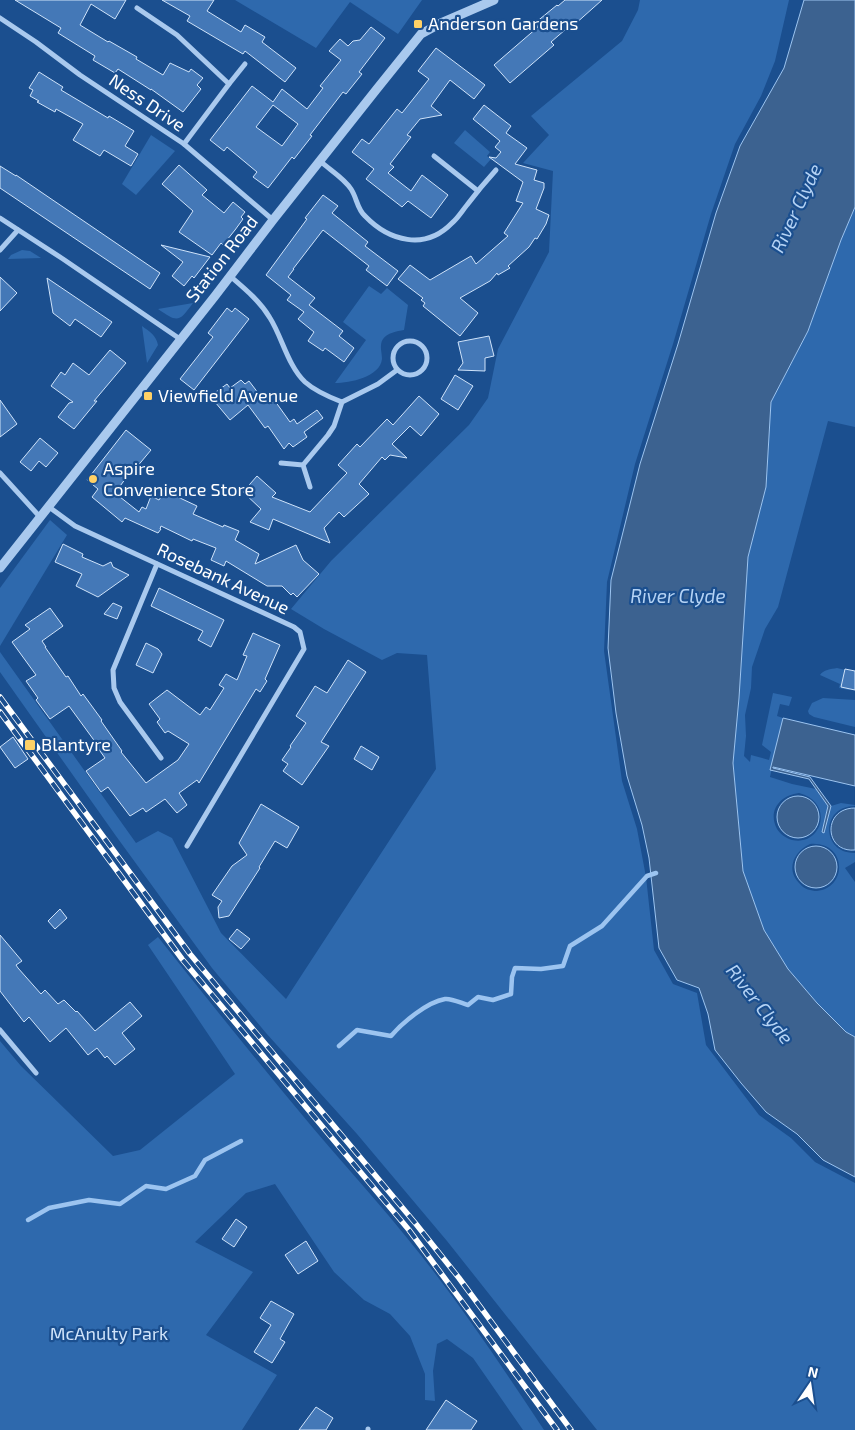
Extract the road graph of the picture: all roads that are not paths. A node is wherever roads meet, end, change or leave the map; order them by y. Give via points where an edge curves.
1 (494, 0) edge
2 (137, 8) dead end
3 (0, 18) edge
4 (245, 64) dead end
5 (229, 84) junction
6 (184, 144) junction
7 (434, 156) dead end
8 (320, 161) junction
9 (496, 170) dead end
10 (478, 191) junction
11 (0, 218) edge
12 (273, 220) junction
13 (18, 230) junction
14 (0, 250) edge
15 (230, 276) junction
16 (180, 339) junction
17 (397, 370) junction
18 (342, 402) junction
19 (281, 463) dead end
20 (303, 465) junction
21 (0, 473) edge
22 (310, 487) dead end
23 (50, 507) junction
24 (40, 517) junction
25 (157, 564) junction
26 (0, 568) edge
27 (161, 758) dead end
28 (187, 846) dead end
29 (0, 1030) edge
30 (36, 1073) dead end

1 - 8 street, Station Road via 421,34
2 - 5 street via 176,35
3 - 6 street, Ness Drive
4 - 5 street
5 - 6 street
6 - 12 street, Ness Drive
7 - 10 street
8 - 10 street via 351,190 364,216 401,239 416,241 441,232
8 - 12 street, Station Road
9 - 10 street
11 - 13 street
12 - 15 street, Station Road
13 - 14 street
13 - 16 street
15 - 16 street, Station Road
15 - 18 street via 270,317 298,375 321,393
16 - 23 street, Station Road
17 - 17 street via 413,375 423,369 427,352 420,343 403,341 395,348 392,360
17 - 18 street via 378,384
18 - 20 street via 328,436
19 - 20 street
20 - 22 street
21 - 24 street
23 - 24 street, Station Road
23 - 25 street, Rosebank Avenue via 75,526
24 - 26 street, Station Road
25 - 27 street via 113,670 114,688 120,702
25 - 28 street, Rosebank Avenue via 294,627 300,632 304,649
29 - 30 street

